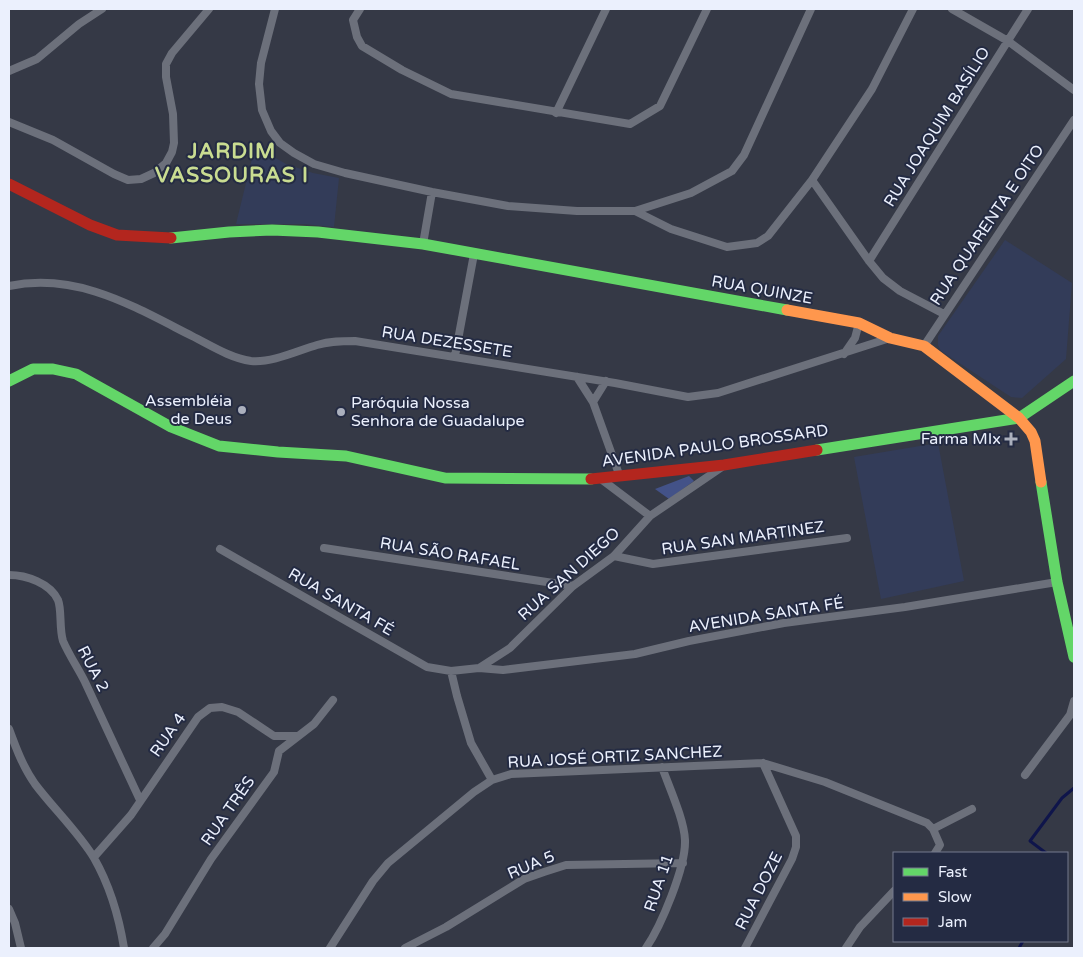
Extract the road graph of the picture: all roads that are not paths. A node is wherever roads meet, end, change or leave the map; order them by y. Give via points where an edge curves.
1 (102, 9) edge
2 (209, 9) edge
3 (275, 9) edge
4 (360, 9) edge
5 (606, 9) edge
6 (707, 9) edge
7 (811, 9) edge
8 (913, 9) edge
9 (952, 9) edge
10 (1028, 9) edge
11 (1008, 41) junction
12 (9, 71) edge
13 (1074, 90) edge
14 (556, 113) junction
15 (1074, 120) edge
16 (9, 122) edge
17 (812, 180) junction
18 (9, 184) edge
19 (432, 192) junction
20 (635, 211) junction
21 (423, 244) junction
22 (474, 254) junction
23 (869, 261) junction
24 (9, 286) edge
25 (944, 314) junction
26 (859, 323) junction
27 (890, 338) junction
28 (924, 346) junction
29 (844, 354) junction
30 (455, 356) junction
31 (577, 377) junction
32 (9, 381) edge
33 (606, 381) junction
34 (1074, 381) edge
35 (593, 402) junction
36 (1019, 418) junction
37 (724, 465) junction
38 (620, 476) junction
39 (601, 479) junction
40 (650, 516) junction
41 (847, 538) dead end
42 (324, 548) dead end
43 (220, 549) dead end
44 (614, 556) junction
45 (9, 575) edge
46 (1058, 582) junction
47 (573, 586) junction
48 (1074, 656) edge
49 (479, 668) junction
50 (451, 671) junction
51 (333, 700) dead end
52 (1074, 701) edge
53 (9, 729) edge
54 (298, 736) junction
55 (763, 763) junction
56 (662, 766) junction
57 (1025, 775) dead end
58 (492, 780) junction
59 (140, 800) junction
60 (972, 809) dead end
61 (933, 828) junction
62 (936, 852) edge
63 (94, 857) junction
64 (683, 863) junction
65 (893, 892) edge
66 (9, 910) edge
67 (21, 948) edge
68 (124, 948) edge
69 (153, 948) edge
70 (330, 948) edge
71 (406, 948) edge
72 (646, 948) edge
73 (745, 948) edge
74 (846, 948) edge

1 - 12 street via 36,59
2 - 16 street via 166,64 174,142 166,163 154,173 128,180 53,140
3 - 19 street via 259,84 262,110 280,143 314,164
4 - 14 street via 352,20 362,46 402,70 451,94
5 - 14 street
6 - 14 street via 660,106 630,124
7 - 20 street via 744,155 732,171 691,194
8 - 17 street via 872,89
9 - 11 street
10 - 11 street, RUA JOAQUIM BASÍLIO
11 - 13 street
11 - 23 street, RUA JOAQUIM BASÍLIO
15 - 25 street, RUA QUARENTA E OITO
17 - 20 street via 768,236 745,246 727,246 693,237
17 - 23 street
18 - 21 street, RUA QUINZE via 81,221 117,235 171,238 272,230
19 - 20 street via 508,206
19 - 21 street
21 - 22 street, RUA QUINZE
22 - 26 street, RUA QUINZE
22 - 30 street
23 - 25 street via 900,291
24 - 30 street, RUA DEZESSETE via 56,283 99,292 218,350 252,361 320,344 355,341
25 - 28 street, RUA QUARENTA E OITO
26 - 27 street, RUA QUINZE
26 - 29 street via 855,338
27 - 28 street, RUA QUINZE
27 - 29 street, RUA DEZESSETE
28 - 36 street, RUA QUINZE
29 - 33 street, RUA DEZESSETE via 726,391 688,397
30 - 31 street, RUA DEZESSETE
31 - 33 street, RUA DEZESSETE
31 - 35 street
32 - 39 street, AVENIDA PAULO BROSSARD via 33,369 76,374 170,427 219,446 346,456 444,478
33 - 35 street
34 - 36 street, AVENIDA PAULO BROSSARD
35 - 38 street
36 - 37 street, AVENIDA PAULO BROSSARD
36 - 46 street, RUA QUINZE via 1035,441
37 - 38 street, AVENIDA PAULO BROSSARD
37 - 40 street, RUA SAN DIEGO
38 - 39 street, AVENIDA PAULO BROSSARD
39 - 40 street
40 - 44 street, RUA SAN DIEGO
41 - 44 street, RUA SAN MARTINEZ via 652,564
42 - 47 street, RUA SÃO RAFAEL
43 - 50 street, RUA SANTA FÉ via 427,667
44 - 47 street, RUA SAN DIEGO
45 - 59 street, RUA 2 via 40,582 58,601 64,642
46 - 48 street, RUA QUINZE
46 - 49 street, AVENIDA SANTA FÉ via 784,623 635,654 503,670
47 - 49 street, RUA SAN DIEGO via 510,648
49 - 50 street, RUA SAN DIEGO
50 - 58 street via 472,743
51 - 54 street, RUA TRÊS via 314,724
52 - 57 street via 1070,715
53 - 63 street via 23,764 36,784
54 - 59 street, RUA 4 via 274,736 238,712 222,706 210,708 198,717
54 - 69 street, RUA TRÊS via 279,751 274,772
55 - 56 street, RUA JOSÉ ORTIZ SANCHEZ
55 - 61 street, RUA JOSÉ ORTIZ SANCHEZ via 825,782 918,818
55 - 73 street, RUA DOZE via 792,824 796,847
56 - 58 street, RUA JOSÉ ORTIZ SANCHEZ via 527,772
56 - 64 street, RUA 11 via 685,840
58 - 70 street, RUA JOSÉ ORTIZ SANCHEZ via 388,863
59 - 63 street, RUA 4
60 - 61 street
61 - 62 street via 940,845
63 - 68 street via 119,919
64 - 71 street, RUA 5 via 566,865 524,879
64 - 72 street, RUA 11 via 656,932
65 - 74 street via 860,927
66 - 67 street

